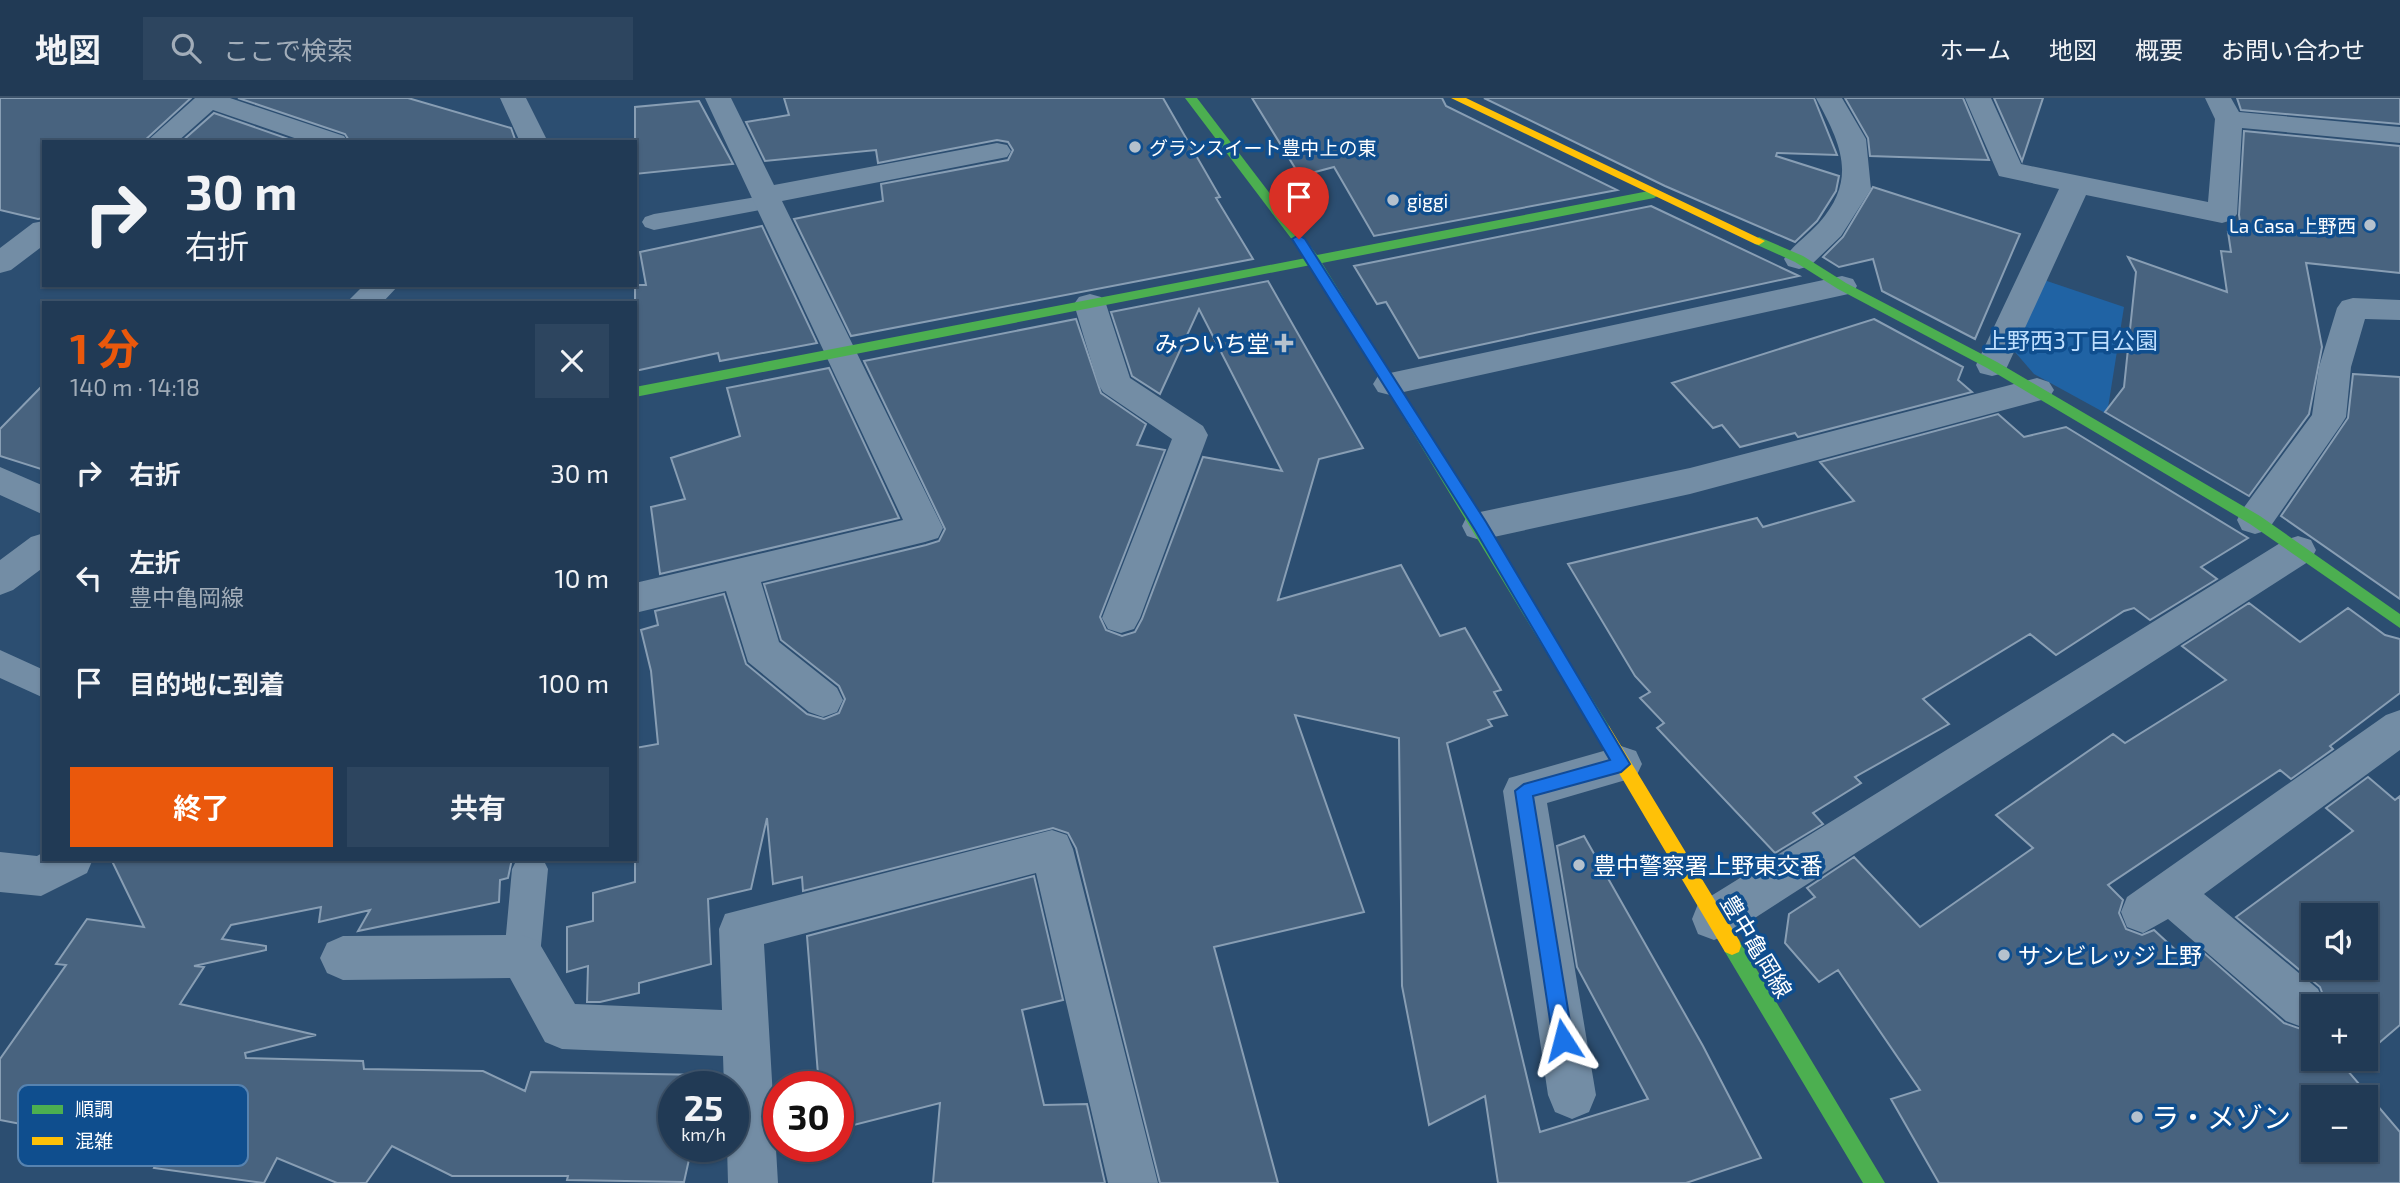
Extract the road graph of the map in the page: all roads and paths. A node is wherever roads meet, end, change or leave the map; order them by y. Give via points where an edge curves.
1 (513, 98) edge
2 (718, 98) edge
3 (1191, 98) edge
4 (1829, 98) edge
5 (1978, 98) edge
6 (210, 99) edge
7 (1470, 100) edge
8 (2223, 109) edge
9 (2400, 135) edge
10 (162, 140) edge
11 (328, 140) edge
12 (533, 140) edge
13 (997, 151) dead end
14 (2076, 184) junction
15 (1654, 194) junction
16 (766, 199) junction
17 (654, 222) dead end
18 (42, 232) edge
19 (1799, 259) junction
20 (1314, 260) junction
21 (0, 263) edge
22 (1842, 286) junction
23 (382, 287) edge
24 (364, 301) edge
25 (1090, 304) junction
26 (2400, 310) edge
27 (839, 352) junction
28 (1992, 365) junction
29 (1390, 383) junction
30 (2037, 390) junction
31 (637, 392) edge
32 (0, 480) edge
33 (42, 501) edge
34 (2255, 520) junction
35 (1480, 526) junction
36 (42, 548) edge
37 (2298, 550) junction
38 (740, 572) junction
39 (0, 580) edge
40 (637, 598) edge
41 (1121, 618) dead end
42 (2400, 622) edge
43 (0, 663) edge
44 (42, 684) edge
45 (823, 699) dead end
46 (2400, 727) edge
47 (1621, 764) junction
48 (69, 861) edge
49 (530, 869) dead end
50 (0, 872) edge
51 (1714, 919) junction
52 (522, 956) junction
53 (343, 958) dead end
54 (2301, 1004) edge
55 (746, 1034) junction
56 (1572, 1095) dead end
57 (753, 1183) edge
58 (1133, 1183) edge
59 (1875, 1183) edge

1 - 12 street
2 - 16 street
3 - 20 street, 豊中亀岡線
4 - 19 street via 1852,139 1857,189 1830,229
5 - 14 street via 2009,170
6 - 10 street
6 - 11 street
7 - 15 street
8 - 9 street
8 - 14 street via 2222,214
13 - 16 street
14 - 28 street
15 - 19 street
15 - 20 street
16 - 17 lane
16 - 27 street
18 - 21 street
19 - 22 street
20 - 25 street
20 - 29 street, 豊中亀岡線
22 - 28 street
22 - 29 street
23 - 24 street
25 - 27 street
25 - 41 street via 1115,384 1191,435
26 - 34 street via 2353,308 2335,367 2329,416
27 - 31 street
27 - 38 street via 925,528
28 - 30 street
29 - 35 street, 豊中亀岡線
30 - 34 street
30 - 35 street via 1690,481
32 - 33 street
34 - 37 street
35 - 47 street, 豊中亀岡線
36 - 39 street
37 - 42 street
37 - 51 street
38 - 40 street
38 - 45 street via 762,651
43 - 44 lane
46 - 54 street via 2156,902
47 - 51 street, 豊中亀岡線
47 - 56 street via 1524,791
48 - 50 street via 41,877
49 - 52 lane
51 - 59 street, 豊中亀岡線
52 - 53 street
52 - 55 street via 562,1026
55 - 57 street
55 - 58 street via 741,929 1052,849

